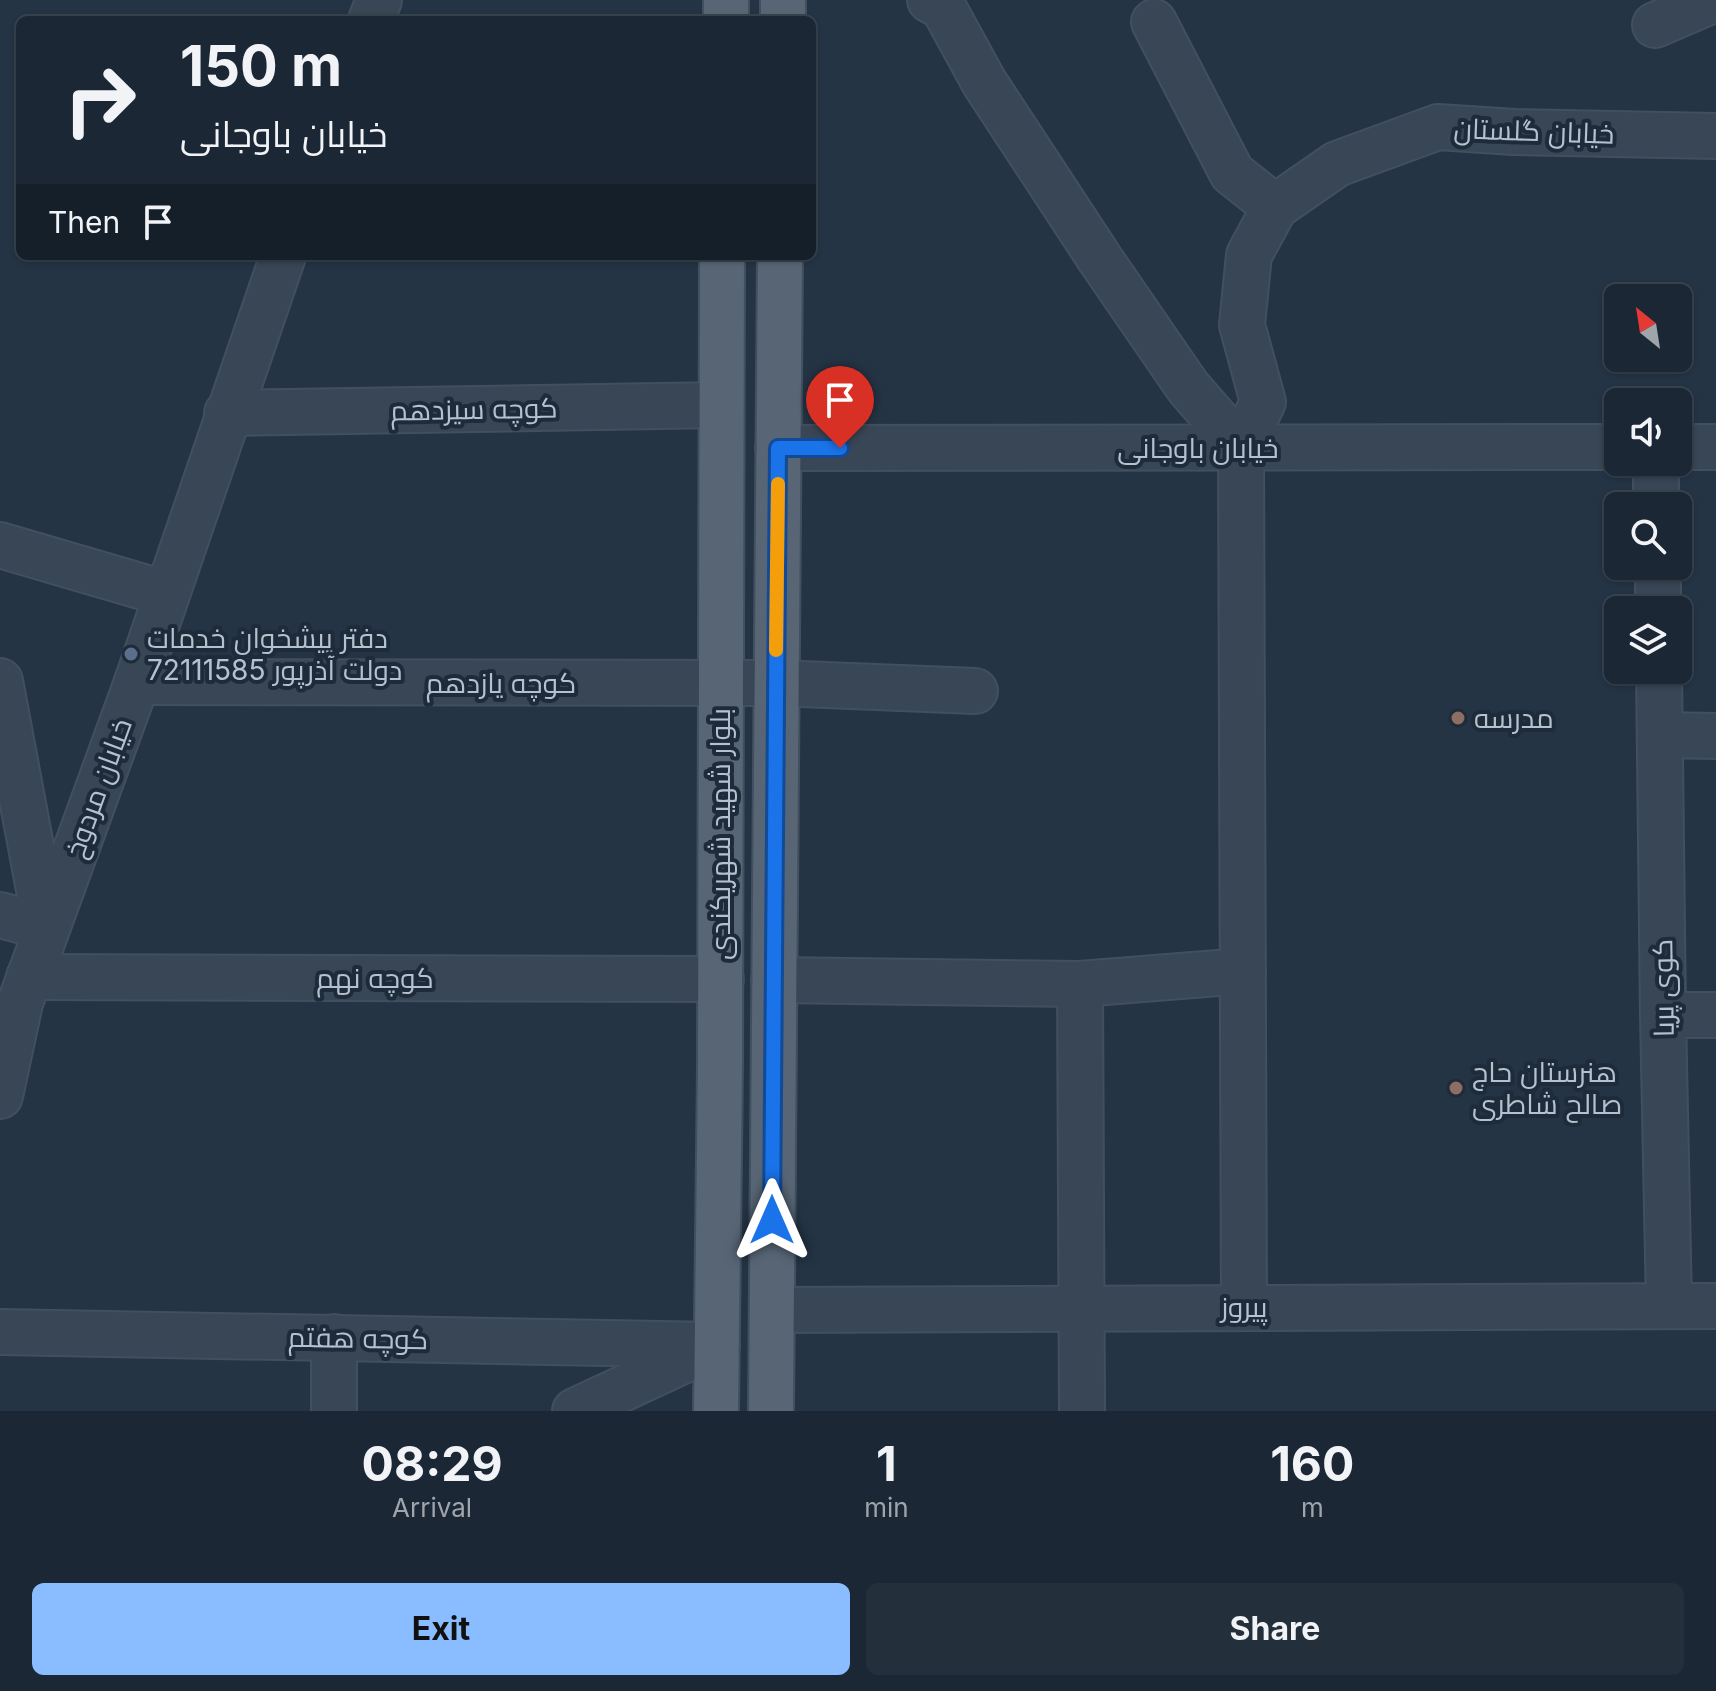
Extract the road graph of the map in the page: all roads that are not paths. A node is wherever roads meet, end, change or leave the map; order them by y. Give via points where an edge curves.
1 (930, 0) edge
2 (1713, 0) edge
3 (1154, 22) dead end
4 (1655, 25) dead end
5 (1716, 136) edge
6 (1275, 207) junction
7 (282, 260) edge
8 (722, 260) edge
9 (780, 260) edge
10 (721, 405) junction
11 (227, 413) junction
12 (1604, 447) edge
13 (1692, 447) edge
14 (1716, 447) edge
15 (778, 448) junction
16 (1241, 448) junction
17 (0, 545) edge
18 (167, 594) junction
19 (0, 681) edge
20 (137, 682) junction
21 (720, 683) junction
22 (776, 683) junction
23 (1659, 684) edge
24 (975, 691) dead end
25 (1661, 735) junction
26 (1716, 736) edge
27 (0, 915) edge
28 (46, 927) junction
29 (1243, 971) junction
30 (29, 977) junction
31 (721, 979) junction
32 (774, 980) junction
33 (1080, 984) junction
34 (1663, 1015) junction
35 (1716, 1015) edge
36 (0, 1096) edge
37 (1669, 1306) junction
38 (1716, 1306) edge
39 (1244, 1307) junction
40 (1081, 1308) junction
41 (772, 1310) junction
42 (0, 1332) edge
43 (334, 1337) junction
44 (717, 1345) junction
45 (334, 1411) edge
46 (575, 1411) edge
47 (716, 1411) edge
48 (771, 1411) edge
49 (1082, 1411) edge

1 - 16 street via 943,7 984,82 1188,387
2 - 4 street
3 - 6 street via 1232,173
5 - 6 street, خیابان گلستان via 1438,127 1337,164
6 - 16 street, خیابان گلستان via 1249,255 1242,325 1263,402
7 - 11 street, خیابان مردوخ
8 - 10 main road, بلوار شهید شهریکندی
9 - 15 main road, بلوار شهید شهریکندی
10 - 11 street, کوچه سیزدهم
10 - 21 main road, بلوار شهید شهریکندی
11 - 18 street, خیابان مردوخ
12 - 16 street, خیابان باوجانی
13 - 14 street
15 - 16 street, خیابان باوجانی
15 - 22 main road, بلوار شهید شهریکندی
16 - 29 street
17 - 18 street
18 - 20 street, خیابان مردوخ
19 - 28 street
20 - 21 street, کوچه یازدهم
20 - 28 street, خیابان مردوخ
21 - 22 street, کوچه یازدهم
21 - 31 main road, بلوار شهید شهریکندی
22 - 24 street, کوچه یازدهم
22 - 32 main road, بلوار شهید شهریکندی
23 - 25 street, کوی پریا
25 - 26 street
25 - 34 street, کوی پریا
27 - 28 street
28 - 30 street, خیابان مردوخ
29 - 33 street
29 - 39 street
30 - 31 street, کوچه نهم
30 - 36 street, خیابان مردوخ
31 - 44 main road, بلوار شهید شهریکندی
32 - 33 street
32 - 41 main road, بلوار شهید شهریکندی
33 - 40 street
34 - 35 street
34 - 37 street, کوی پریا
37 - 38 street, پیروز
37 - 39 street, پیروز
39 - 40 street, پیروز
40 - 41 street, پیروز
40 - 49 street
41 - 48 main road, بلوار شهید شهریکندی
42 - 43 street, کوچه هفتم
43 - 44 street, کوچه هفتم
43 - 45 street
44 - 46 street
44 - 47 main road, بلوار شهید شهریکندی

